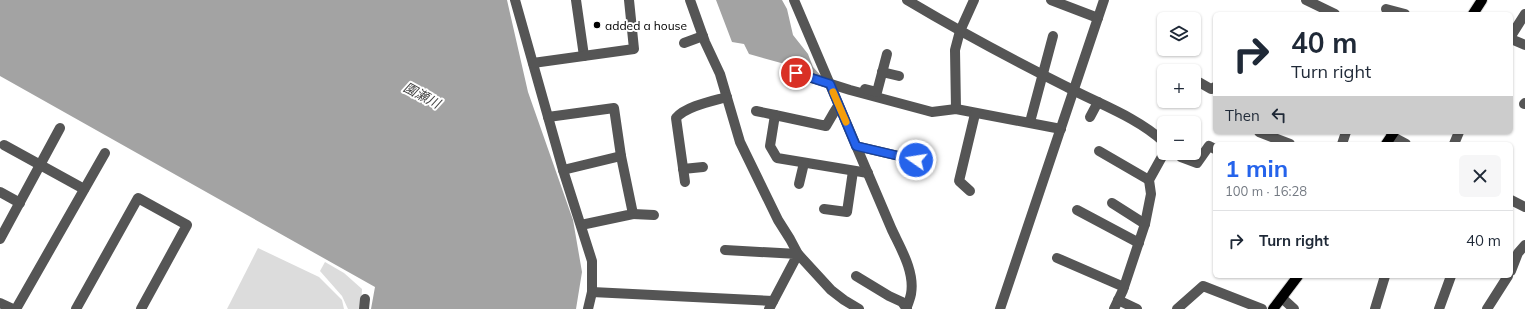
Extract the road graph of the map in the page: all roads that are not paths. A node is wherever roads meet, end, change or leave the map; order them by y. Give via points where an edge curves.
1 (515, 0) edge
2 (576, 0) edge
3 (629, 0) edge
4 (690, 0) edge
5 (794, 0) edge
6 (907, 0) edge
7 (974, 0) edge
8 (1051, 0) edge
9 (1104, 0) edge
10 (1306, 0) edge
11 (1482, 0) edge
12 (1386, 8) edge
13 (1331, 12) edge
14 (1399, 12) edge
15 (1474, 12) edge
16 (1525, 14) edge
17 (1098, 18) junction
18 (960, 31) junction
19 (1513, 33) edge
20 (703, 36) junction
21 (1054, 36) dead end
22 (1513, 40) edge
23 (684, 42) dead end
24 (1525, 45) edge
25 (887, 54) dead end
26 (584, 56) junction
27 (533, 63) junction
28 (882, 72) junction
29 (796, 73) dead end
30 (1043, 75) junction
31 (899, 76) dead end
32 (829, 82) junction
33 (1201, 83) edge
34 (1213, 88) edge
35 (1074, 91) junction
36 (728, 97) junction
37 (1098, 102) junction
38 (838, 106) junction
39 (956, 109) junction
40 (756, 111) dead end
41 (975, 114) junction
42 (775, 115) junction
43 (548, 117) junction
44 (1090, 117) dead end
45 (1030, 122) junction
46 (60, 128) dead end
47 (1061, 129) junction
48 (1264, 134) edge
49 (1157, 136) edge
50 (1390, 137) edge
51 (1285, 142) edge
52 (1401, 142) edge
53 (4, 144) dead end
54 (856, 146) junction
55 (1213, 148) edge
56 (1099, 151) dead end
57 (105, 154) dead end
58 (621, 156) junction
59 (1201, 157) edge
60 (916, 160) dead end
61 (1160, 160) edge
62 (1190, 160) edge
63 (1199, 160) edge
64 (804, 162) junction
65 (40, 165) junction
66 (703, 167) dead end
67 (684, 168) junction
68 (563, 170) junction
69 (853, 171) junction
70 (868, 173) junction
71 (1149, 180) junction
72 (685, 182) dead end
73 (799, 184) dead end
74 (84, 189) junction
75 (970, 191) dead end
76 (0, 192) edge
77 (1513, 201) edge
78 (20, 203) junction
79 (1112, 203) dead end
80 (1525, 207) edge
81 (824, 209) dead end
82 (1077, 210) dead end
83 (633, 214) junction
84 (654, 215) dead end
85 (1145, 224) junction
86 (581, 225) junction
87 (0, 239) edge
88 (1139, 243) junction
89 (1525, 245) edge
90 (725, 250) dead end
91 (798, 254) junction
92 (1057, 258) dead end
93 (1513, 259) edge
94 (856, 276) dead end
95 (1296, 278) edge
96 (1384, 278) edge
97 (1450, 278) edge
98 (1507, 278) edge
99 (1124, 286) junction
100 (592, 292) junction
101 (1282, 298) junction
102 (0, 303) edge
103 (1116, 304) edge
104 (771, 305) edge
105 (13, 309) edge
106 (16, 309) edge
107 (76, 309) edge
108 (141, 309) edge
109 (588, 309) edge
110 (859, 309) edge
111 (907, 309) edge
112 (1000, 309) edge
113 (1137, 309) edge
114 (1177, 309) edge
115 (1262, 309) edge
116 (1273, 309) edge
117 (1294, 309) edge
118 (1376, 309) edge
119 (1438, 309) edge
120 (1487, 309) edge

1 - 27 street
2 - 26 street
3 - 26 street via 634,49
4 - 20 street
5 - 32 street
6 - 18 street
7 - 18 street
8 - 17 street
9 - 17 street
10 - 13 street
11 - 15 main road
12 - 14 street
16 - 19 street
17 - 35 street
18 - 30 street
18 - 39 street via 955,50
20 - 23 street
20 - 36 street
21 - 30 street
22 - 24 street
25 - 28 street
26 - 27 street
27 - 43 street
28 - 31 street
28 - 32 street via 877,92
29 - 32 street
30 - 35 street
30 - 45 street
32 - 38 street
32 - 39 street via 932,112
33 - 34 street
35 - 37 street
35 - 47 street
36 - 67 street via 697,105 676,118
36 - 91 street via 740,142 778,220
37 - 44 street
37 - 49 street
38 - 42 street via 826,126
38 - 54 street
39 - 41 street
40 - 42 street
41 - 45 street
41 - 75 street via 959,181
42 - 64 street via 770,146 777,158
43 - 58 street via 614,108
43 - 68 street
45 - 47 street
46 - 65 street
47 - 112 street
48 - 51 street
50 - 52 street
53 - 65 street
54 - 60 street
54 - 70 street
55 - 59 street via 1209,146
56 - 71 street
57 - 74 street
58 - 68 street
58 - 83 street
61 - 71 street
62 - 63 street via 1197,163
64 - 69 street
64 - 73 street
65 - 74 street
65 - 78 street
66 - 67 street
67 - 72 street
68 - 86 street
69 - 70 street
69 - 81 street via 847,212
70 - 111 street via 909,271 912,283
71 - 85 street via 1151,194
74 - 106 street
76 - 78 street
77 - 80 street
78 - 87 street
79 - 85 street
82 - 88 street
83 - 84 street
83 - 86 street
85 - 88 street
86 - 100 street via 592,261
88 - 99 street
89 - 93 street
90 - 91 street
91 - 104 street
91 - 110 street via 832,290
92 - 99 street
94 - 111 street via 902,302
95 - 101 main road
96 - 118 street
97 - 119 street
98 - 120 street
99 - 103 street
100 - 104 street
100 - 109 street
101 - 116 main road
101 - 117 street
102 - 105 street
103 - 113 street
107 - 108 street via 138,198 187,225
114 - 115 street via 1203,286

